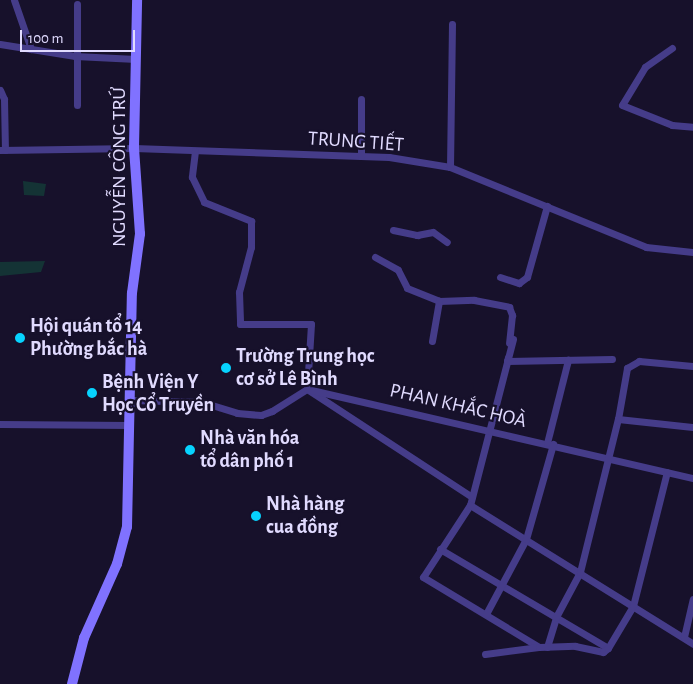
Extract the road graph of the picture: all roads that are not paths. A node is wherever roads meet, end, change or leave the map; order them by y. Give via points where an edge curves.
1 (14, 0) edge
2 (137, 0) edge
3 (77, 4) dead end
4 (452, 24) dead end
5 (0, 44) edge
6 (672, 48) dead end
7 (31, 49) junction
8 (75, 56) junction
9 (136, 59) junction
10 (0, 90) edge
11 (362, 99) dead end
12 (77, 105) dead end
13 (693, 126) edge
14 (134, 148) junction
15 (2, 150) edge
16 (195, 151) junction
17 (361, 156) junction
18 (450, 167) junction
19 (547, 206) junction
20 (393, 230) dead end
21 (447, 242) dead end
22 (693, 252) edge
23 (375, 257) dead end
24 (500, 277) dead end
25 (439, 301) junction
26 (513, 339) dead end
27 (432, 341) dead end
28 (612, 359) dead end
29 (568, 360) junction
30 (507, 361) junction
31 (693, 366) edge
32 (307, 388) junction
33 (131, 400) junction
34 (618, 419) junction
35 (0, 424) edge
36 (130, 425) junction
37 (693, 427) edge
38 (490, 429) junction
39 (550, 443) junction
40 (609, 458) junction
41 (668, 472) junction
42 (693, 478) edge
43 (472, 497) junction
44 (470, 505) junction
45 (526, 539) junction
46 (440, 549) junction
47 (580, 572) junction
48 (500, 585) junction
49 (693, 599) edge
50 (633, 606) junction
51 (486, 614) junction
52 (556, 617) junction
53 (684, 636) junction
54 (693, 644) edge
55 (547, 646) junction
56 (539, 647) junction
57 (608, 648) junction
58 (485, 654) dead end
59 (72, 684) edge

1 - 7 street
2 - 9 main road, NGUYỄN CÔNG TRỨ
3 - 8 street
4 - 18 street
5 - 7 street
6 - 13 street via 645,67 622,104 672,125
7 - 8 street
8 - 9 street
8 - 12 street
9 - 14 main road, NGUYỄN CÔNG TRỨ
10 - 15 street via 4,99
11 - 17 street
14 - 15 street, TRUNG TIẾT
14 - 16 street, TRUNG TIẾT
14 - 33 main road, NGUYỄN CÔNG TRỨ via 140,234 132,293
16 - 17 street, TRUNG TIẾT
16 - 32 street via 192,176 204,202 251,221 252,247 239,292 240,324 311,324
17 - 18 street, TRUNG TIẾT
18 - 19 street, TRUNG TIẾT
19 - 22 street, TRUNG TIẾT via 646,247
19 - 24 street via 527,277 519,283
20 - 21 street via 417,235 433,232
23 - 25 street via 398,270 407,288
25 - 27 street
25 - 30 street via 474,300 509,307 512,315
26 - 30 street
28 - 29 street
29 - 30 street
29 - 39 street
30 - 38 street
31 - 34 street via 647,361 632,363 626,373
32 - 33 street via 272,411 261,414 237,413 202,402
32 - 38 street, PHAN KHẮC HOÀ
32 - 43 street
33 - 36 main road, NGUYỄN CÔNG TRỨ
34 - 37 street
34 - 40 street
35 - 36 street
36 - 59 main road, NGUYỄN CÔNG TRỨ via 124,540 117,564 84,638
38 - 39 street, PHAN KHẮC HOÀ
38 - 43 street
39 - 40 street, PHAN KHẮC HOÀ
39 - 45 street
40 - 41 street, PHAN KHẮC HOÀ
40 - 47 street
41 - 42 street, PHAN KHẮC HOÀ
41 - 50 street
43 - 44 street
44 - 45 street
44 - 46 street
45 - 47 street
45 - 48 street
46 - 48 street
46 - 51 street via 423,577
47 - 50 street
47 - 52 street
48 - 51 street
48 - 52 street
49 - 53 street
50 - 53 street
50 - 57 street
51 - 56 street
52 - 55 street
52 - 57 street
53 - 54 street
55 - 56 street
55 - 57 street via 575,646 603,652
56 - 58 street

